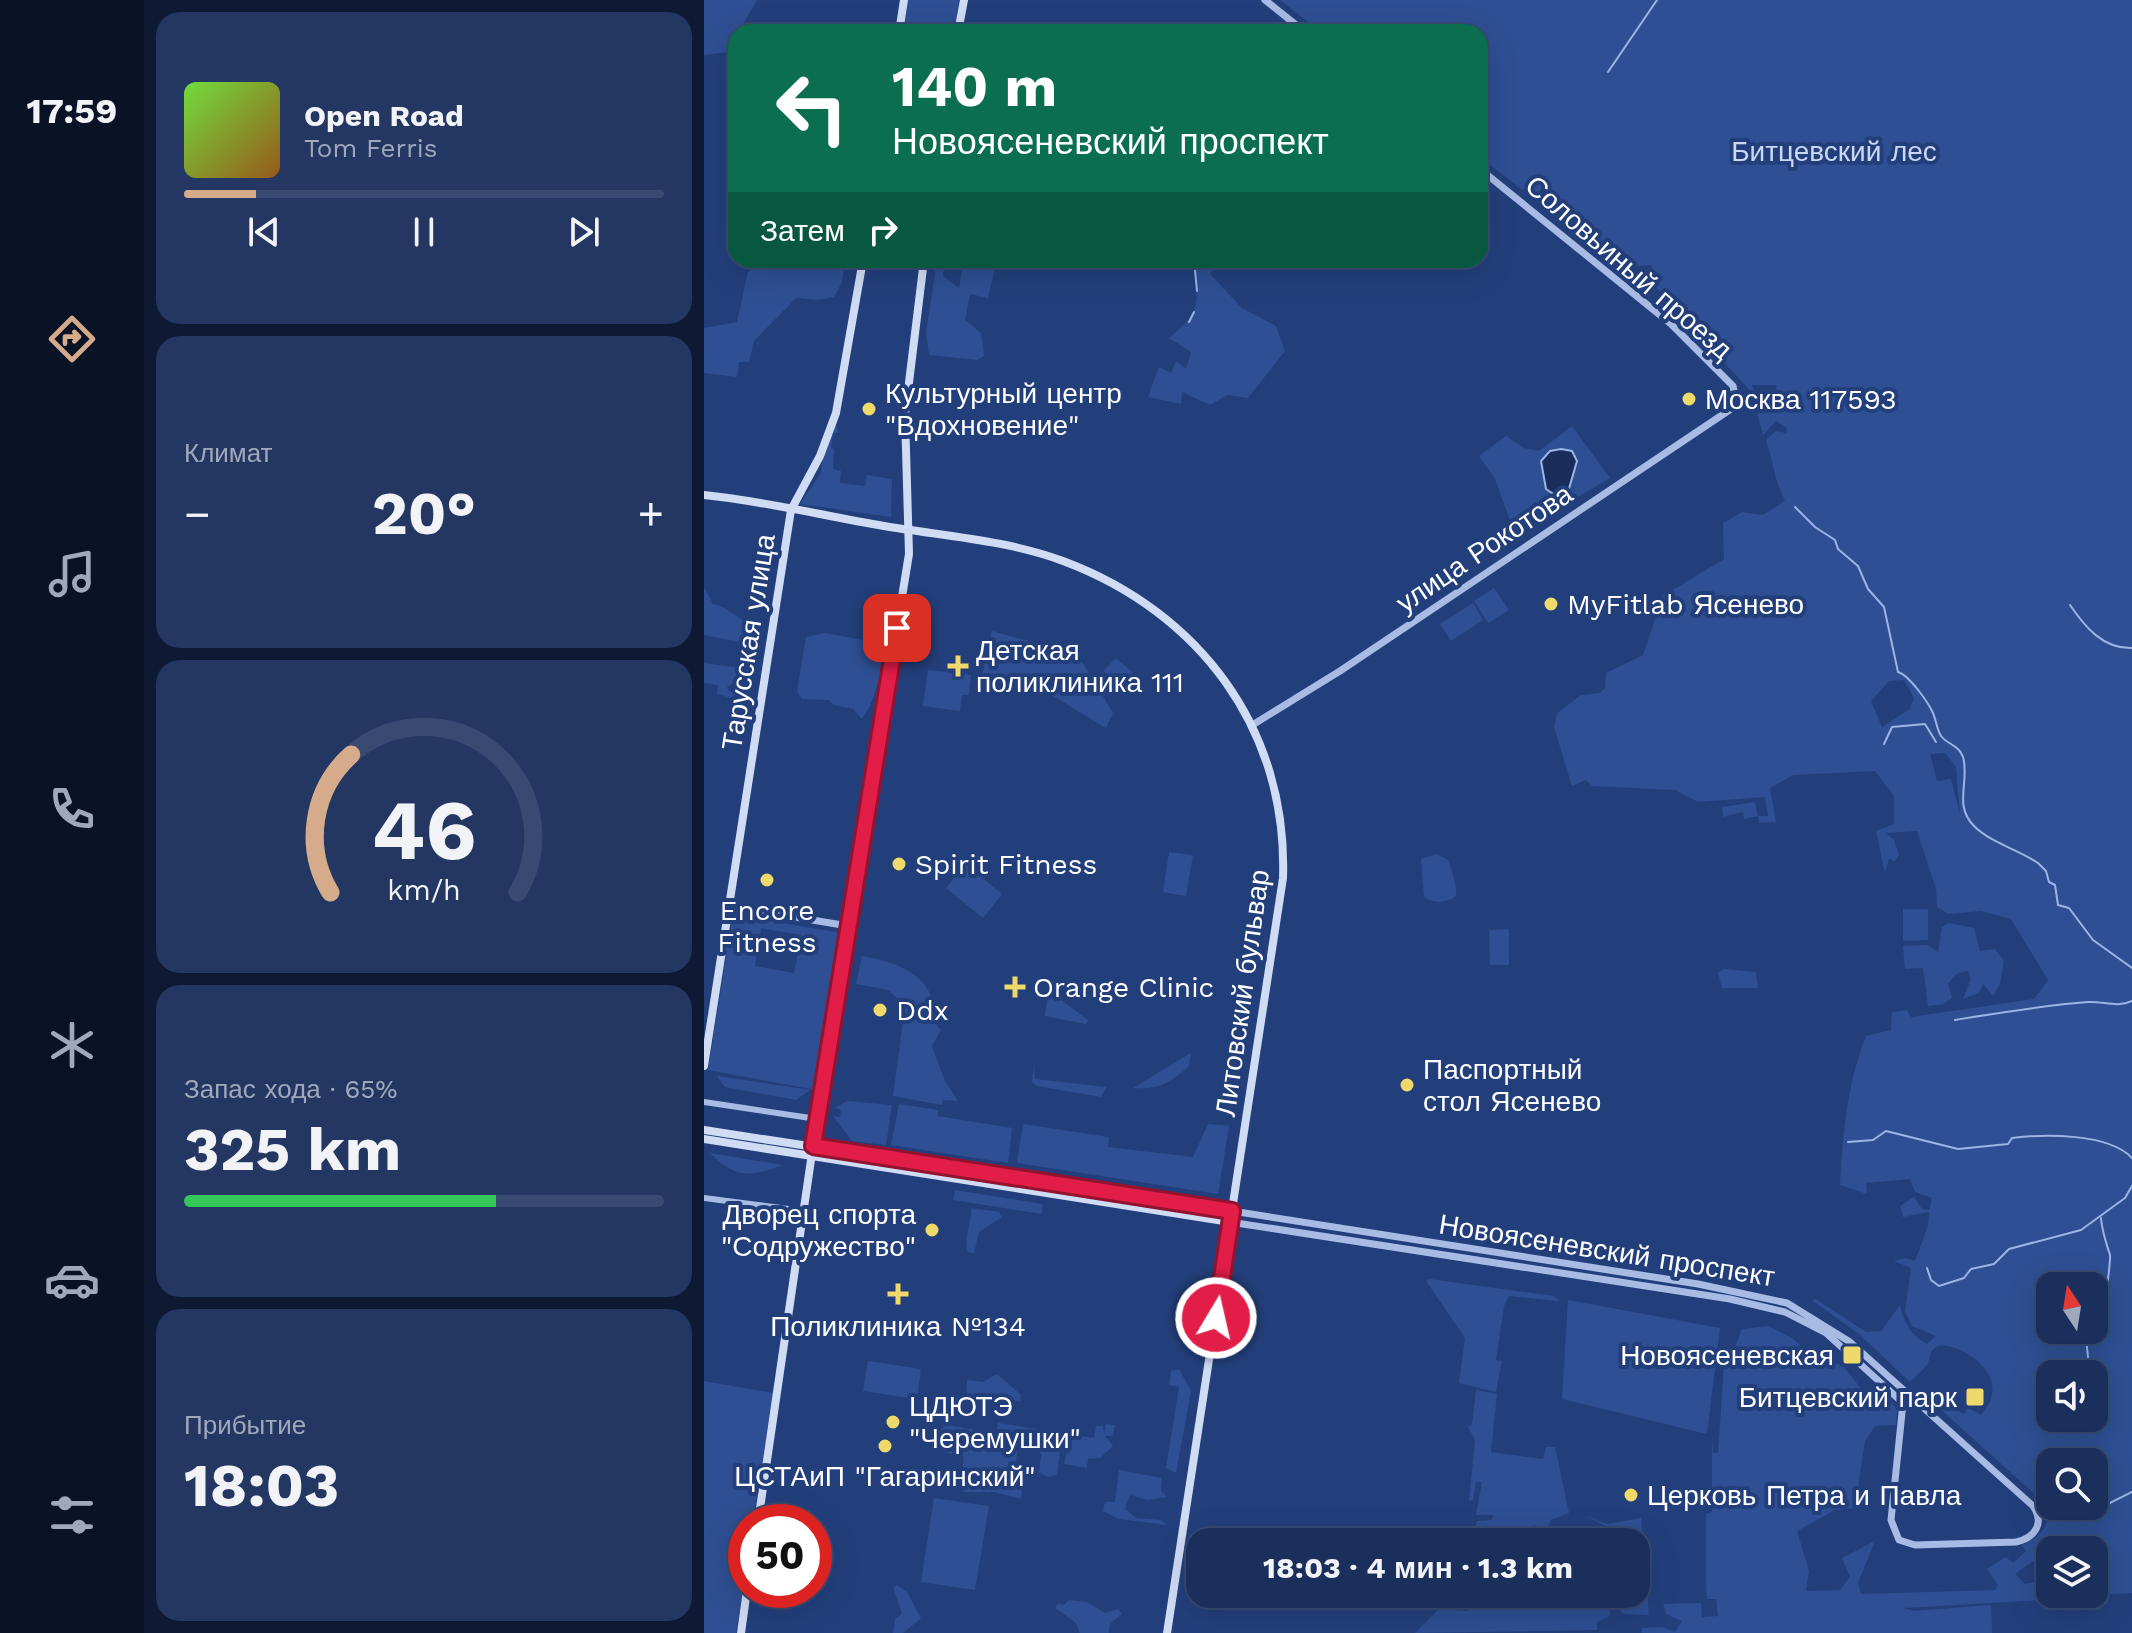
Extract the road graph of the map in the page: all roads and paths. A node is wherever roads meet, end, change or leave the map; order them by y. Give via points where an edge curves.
1 (904, 0) edge
2 (964, 0) edge
3 (1265, 0) edge
4 (900, 24) edge
5 (960, 24) edge
6 (1295, 24) edge
7 (1488, 175) edge
8 (862, 268) edge
9 (923, 268) edge
10 (1737, 405) joint
11 (704, 495) edge
12 (791, 510) junction
13 (907, 530) junction
14 (1254, 724) junction
15 (729, 906) junction
16 (848, 926) junction
17 (704, 1066) edge
18 (704, 1102) edge
19 (817, 1119) junction
20 (704, 1130) edge
21 (704, 1139) edge
22 (812, 1151) junction
23 (704, 1198) edge
24 (804, 1211) junction
25 (1232, 1211) junction
26 (1230, 1222) junction
27 (1357, 1236) junction
28 (1390, 1241) junction
29 (761, 1504) edge
30 (744, 1608) edge
31 (741, 1633) edge
32 (1167, 1633) edge

1 - 4 main road
2 - 5 main road
3 - 6 street
7 - 10 street, Соловьиный проезд via 1671,324 1733,386
8 - 12 main road, Тарусская улица via 840,401 820,456
9 - 13 main road via 905,415
10 - 14 street, улица Рокотова
11 - 12 main road, Литовский бульвар
12 - 13 main road, Литовский бульвар
12 - 15 main road, Тарусская улица
13 - 14 main road, Литовский бульвар via 1034,552 1115,585 1191,640
13 - 16 main road via 909,554
14 - 25 main road, Литовский бульвар via 1279,813 1283,878
15 - 16 street
15 - 17 main road, Тарусская улица
16 - 19 main road
18 - 19 street
19 - 22 main road
20 - 22 main road, Новоясеневский проспект
21 - 22 main road, Новоясеневский проспект
22 - 24 main road
22 - 25 main road, Новоясеневский проспект
22 - 26 main road, Новоясеневский проспект
23 - 24 street
24 - 29 main road
25 - 26 main road, Литовский бульвар
25 - 27 street, Новоясеневский проспект
26 - 27 street, Новоясеневский проспект
26 - 32 main road, Литовский бульвар
27 - 28 street, Новоясеневский проспект
28 - 28 street, Новоясеневский проспект via 1785,1312 1826,1333 1901,1399 1904,1412 1891,1520 1899,1540 1915,1545 2016,1542 2038,1527 2033,1506 1894,1379 1831,1326 1787,1303 1732,1289
30 - 31 main road

